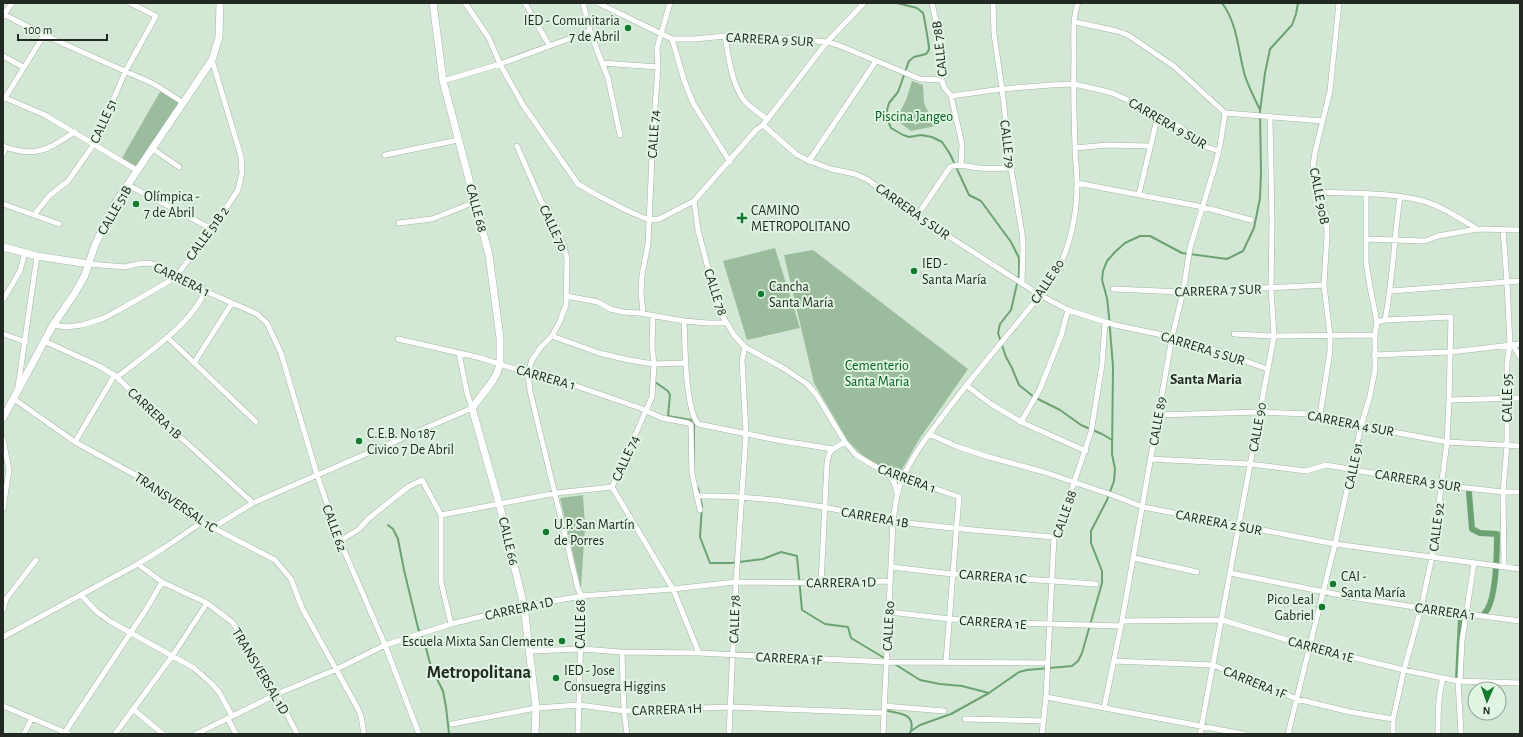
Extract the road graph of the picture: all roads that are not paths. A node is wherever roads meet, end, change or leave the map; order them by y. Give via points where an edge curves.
1 (12, 3) edge
2 (130, 3) edge
3 (220, 3) edge
4 (433, 3) edge
5 (465, 3) edge
6 (525, 3) edge
7 (583, 3) edge
8 (598, 3) edge
9 (670, 3) edge
10 (864, 3) edge
11 (932, 3) edge
12 (993, 3) edge
13 (1078, 3) edge
14 (1339, 3) edge
15 (3, 15) edge
16 (1075, 22) junction
17 (590, 31) junction
18 (661, 33) junction
19 (44, 35) junction
20 (725, 36) junction
21 (672, 39) junction
22 (827, 42) junction
23 (549, 45) junction
24 (3, 56) edge
25 (212, 60) junction
26 (876, 61) junction
27 (602, 63) junction
28 (500, 64) junction
29 (658, 66) junction
30 (23, 67) junction
31 (126, 70) junction
32 (942, 80) junction
33 (443, 81) junction
34 (1074, 84) junction
35 (1002, 89) junction
36 (951, 96) junction
37 (4, 97) edge
38 (182, 102) junction
39 (1225, 113) junction
40 (1158, 115) junction
41 (1268, 116) junction
42 (767, 120) junction
43 (1323, 121) junction
44 (763, 125) junction
45 (75, 132) junction
46 (620, 135) dead end
47 (458, 140) junction
48 (94, 144) junction
49 (5, 146) edge
50 (517, 146) dead end
51 (1150, 146) junction
52 (1075, 148) junction
53 (153, 149) junction
54 (1219, 151) junction
55 (3, 154) edge
56 (385, 154) dead end
57 (809, 161) junction
58 (730, 162) junction
59 (957, 165) junction
60 (179, 167) dead end
61 (1010, 168) junction
62 (138, 170) junction
63 (1077, 183) junction
64 (128, 185) junction
65 (1319, 192) junction
66 (1139, 194) junction
67 (1366, 194) junction
68 (1400, 197) junction
69 (694, 201) junction
70 (475, 202) junction
71 (3, 204) edge
72 (1203, 207) junction
73 (34, 215) junction
74 (917, 216) junction
75 (649, 220) junction
76 (1251, 220) dead end
77 (399, 223) dead end
78 (59, 224) dead end
79 (212, 229) junction
80 (1477, 229) junction
81 (1503, 230) junction
82 (1520, 230) edge
83 (1366, 239) junction
84 (1394, 239) junction
85 (3, 247) edge
86 (25, 252) junction
87 (37, 256) junction
88 (89, 264) junction
89 (176, 275) junction
90 (1520, 281) edge
91 (1507, 282) junction
92 (1022, 284) junction
93 (1324, 285) junction
94 (1271, 288) junction
95 (1113, 289) dead end
96 (205, 291) junction
97 (1391, 291) junction
98 (1183, 292) junction
99 (1040, 295) junction
100 (566, 296) junction
101 (3, 300) edge
102 (232, 303) junction
103 (1068, 310) junction
104 (643, 313) junction
105 (653, 315) junction
106 (263, 318) joint
107 (684, 320) junction
108 (1385, 320) junction
109 (1377, 322) junction
110 (726, 323) junction
111 (1106, 323) junction
112 (53, 325) junction
113 (3, 334) edge
114 (1234, 334) dead end
115 (1375, 335) junction
116 (552, 336) junction
117 (1274, 336) junction
118 (1330, 336) junction
119 (167, 337) junction
120 (1172, 337) junction
121 (398, 339) dead end
122 (26, 342) junction
123 (44, 342) junction
124 (1520, 344) edge
125 (1511, 345) junction
126 (745, 347) junction
127 (1450, 352) junction
128 (459, 353) junction
129 (1374, 356) junction
130 (1520, 357) edge
131 (194, 363) junction
132 (685, 363) junction
133 (500, 364) junction
134 (654, 364) junction
135 (1267, 369) junction
136 (528, 373) junction
137 (116, 376) junction
138 (966, 385) junction
139 (16, 396) junction
140 (1508, 398) junction
141 (1520, 398) edge
142 (1449, 400) junction
143 (472, 408) junction
144 (647, 411) junction
145 (1259, 412) junction
146 (1157, 415) junction
147 (1320, 415) junction
148 (3, 418) edge
149 (256, 422) dead end
150 (1021, 422) junction
151 (1361, 426) junction
152 (746, 433) junction
153 (929, 434) junction
154 (3, 439) edge
155 (75, 442) junction
156 (844, 442) junction
157 (1447, 442) junction
158 (1507, 445) junction
159 (1520, 446) edge
160 (833, 449) junction
161 (1086, 451) junction
162 (1150, 459) junction
163 (1250, 464) junction
164 (1352, 469) junction
165 (888, 474) junction
166 (317, 476) junction
167 (903, 477) junction
168 (1075, 482) junction
169 (1441, 485) junction
170 (612, 487) junction
171 (556, 492) junction
172 (1503, 492) junction
173 (1520, 492) edge
174 (897, 494) junction
175 (699, 496) junction
176 (741, 497) junction
177 (253, 503) junction
178 (500, 503) junction
179 (824, 507) junction
180 (1143, 507) junction
181 (3, 509) edge
182 (700, 510) dead end
183 (441, 516) junction
184 (893, 521) junction
185 (202, 522) junction
186 (1240, 525) junction
187 (212, 528) junction
188 (956, 530) junction
189 (1054, 537) junction
190 (340, 541) junction
191 (1335, 544) junction
192 (1432, 557) junction
193 (1134, 558) junction
194 (36, 560) dead end
195 (1474, 563) junction
196 (138, 564) junction
197 (891, 567) junction
198 (1504, 567) junction
199 (1520, 569) edge
200 (1197, 572) dead end
201 (1230, 573) junction
202 (953, 574) junction
203 (1051, 580) junction
204 (890, 581) junction
205 (162, 582) junction
206 (736, 582) junction
207 (821, 583) junction
208 (1096, 584) dead end
209 (673, 589) junction
210 (1324, 592) junction
211 (81, 595) junction
212 (582, 596) junction
213 (207, 603) junction
214 (524, 606) junction
215 (1421, 608) junction
216 (3, 610) edge
217 (889, 612) junction
218 (1466, 614) junction
219 (950, 619) junction
220 (1222, 620) junction
221 (1520, 621) edge
222 (1122, 623) junction
223 (451, 624) junction
224 (1050, 625) junction
225 (131, 632) junction
226 (3, 637) edge
227 (385, 645) junction
228 (1311, 647) junction
229 (581, 648) junction
230 (530, 651) junction
231 (622, 652) junction
232 (699, 653) junction
233 (173, 655) junction
234 (733, 655) junction
235 (1114, 661) junction
236 (886, 662) junction
237 (946, 662) junction
238 (1213, 665) junction
239 (1048, 666) junction
240 (337, 669) junction
241 (1404, 670) junction
242 (1443, 678) junction
243 (1459, 681) junction
244 (1520, 683) edge
245 (277, 694) junction
246 (1046, 697) junction
247 (1297, 699) junction
248 (3, 706) edge
249 (579, 706) junction
250 (884, 706) junction
251 (729, 707) junction
252 (536, 708) junction
253 (1104, 708) junction
254 (134, 710) junction
255 (624, 711) junction
256 (944, 711) dead end
257 (883, 713) junction
258 (32, 718) junction
259 (230, 718) junction
260 (965, 719) dead end
261 (1393, 719) junction
262 (1043, 721) junction
263 (452, 724) dead end
264 (1202, 727) junction
265 (67, 733) edge
266 (24, 734) edge
267 (115, 734) edge
268 (163, 734) edge
269 (196, 734) edge
270 (236, 734) edge
271 (297, 734) edge
272 (364, 734) edge
273 (419, 734) edge
274 (535, 734) edge
275 (578, 734) edge
276 (627, 734) edge
277 (728, 734) edge
278 (883, 734) edge
279 (1042, 734) edge
280 (1200, 734) edge
281 (1243, 734) edge
282 (1288, 734) edge
283 (1392, 734) edge
284 (1438, 734) edge
285 (1461, 734) edge

1 - 15 street
2 - 31 street, CALLE 51 via 156,16
3 - 25 street, CALLE 51B via 219,37
4 - 33 street, CALLE 68
5 - 28 street via 489,38
6 - 23 street
7 - 17 street
8 - 18 street, CARRERA 9 SUR
9 - 18 street, CALLE 74
10 - 22 street
11 - 32 street, CALLE 78B via 939,35
12 - 35 street, CALLE 79 via 994,34
13 - 16 street, CALLE 80
14 - 43 street, CALLE 90B via 1330,91
15 - 19 street
16 - 34 street, CALLE 80
16 - 39 street via 1128,35 1175,67
17 - 23 street
17 - 27 street
18 - 21 street, CARRERA 9 SUR
18 - 29 street, CALLE 74 via 657,48
19 - 30 street
19 - 31 street
20 - 21 street, CARRERA 9 SUR
20 - 22 street, CARRERA 9 SUR
20 - 42 street via 731,67 743,99
21 - 58 street via 693,103
22 - 26 street, CARRERA 9 SUR
22 - 42 street
23 - 28 street
24 - 30 street
25 - 38 street, CALLE 51B
25 - 79 street, CALLE 51B 2 via 241,156 242,173 238,190
26 - 32 street, CARRERA 9 SUR via 925,80
26 - 57 street
27 - 29 street
27 - 46 street via 608,78
28 - 33 street
28 - 75 street via 523,105 578,184
29 - 75 street, CALLE 74
30 - 37 street
31 - 38 street via 166,90
31 - 48 street, CALLE 51
32 - 36 street, CALLE 78B
33 - 47 street, CALLE 68
34 - 35 street, CARRERA 9 SUR
34 - 40 street, CARRERA 9 SUR via 1112,93
34 - 52 street, CALLE 80
35 - 36 street, CARRERA 9 SUR
35 - 61 street, CALLE 79
36 - 59 street, CALLE 78B via 962,144
37 - 45 street
38 - 53 street, CALLE 51B
39 - 41 street
39 - 54 street, CALLE 89
40 - 51 street
40 - 54 street, CARRERA 9 SUR via 1182,128 1201,145
41 - 43 street
41 - 94 street, CALLE 90 via 1272,223
42 - 44 street
43 - 65 street, CALLE 90B via 1313,165
44 - 57 street, CARRERA 5 SUR via 796,154
44 - 58 street
45 - 48 street
45 - 49 street via 42,152 31,153
47 - 56 street
47 - 70 street, CALLE 68
48 - 62 street
48 - 73 street, CALLE 51 via 68,181 50,196
49 - 55 street
50 - 100 street, CALLE 70 via 564,246 568,267
51 - 52 street via 1107,144
51 - 66 street
52 - 63 street, CALLE 80
53 - 60 street
53 - 62 street, CALLE 51B
54 - 72 street, CALLE 89
57 - 74 street, CARRERA 5 SUR via 868,180
58 - 69 street
59 - 61 street
59 - 74 street via 950,167
61 - 92 street, CALLE 79 via 1022,233
62 - 64 street, CALLE 51B
63 - 66 street
63 - 99 street, CALLE 80 via 1067,249 1054,277
64 - 79 street
64 - 88 street, CALLE 51B via 102,229
65 - 67 street
65 - 93 street, CALLE 90B via 1326,215
66 - 72 street
67 - 68 street
67 - 83 street, CALLE 91
68 - 80 street via 1424,201
68 - 84 street
69 - 75 street via 659,219
69 - 110 street, CALLE 78 via 698,230 719,310
70 - 77 street via 432,219
70 - 133 street, CALLE 68 via 489,255 500,338
71 - 73 street
72 - 76 street
72 - 98 street, CALLE 89 via 1190,248
73 - 78 street
74 - 92 street, CARRERA 5 SUR
75 - 104 street, CALLE 74 via 641,293
79 - 89 street, CALLE 51B 2
80 - 81 street
80 - 84 street via 1429,240
81 - 82 street
81 - 91 street, CALLE 95
83 - 84 street
83 - 109 street, CALLE 91 via 1366,262
84 - 97 street
85 - 86 street, CARRERA 1
86 - 87 street, CARRERA 1
86 - 101 street via 20,271
87 - 88 street, CARRERA 1
87 - 122 street
88 - 89 street, CARRERA 1 via 125,267 150,263
88 - 112 street, CALLE 51B via 75,293
89 - 96 street, CARRERA 1
89 - 112 street, CALLE 51B 2 via 102,319 66,327
90 - 91 street
91 - 97 street
91 - 125 street, CALLE 95
92 - 99 street, CARRERA 5 SUR
93 - 94 street, CARRERA 7 SUR
93 - 118 street, CALLE 90B
94 - 98 street, CARRERA 7 SUR
94 - 117 street, CALLE 90
95 - 98 street, CARRERA 7 SUR
96 - 102 street, CARRERA 1
96 - 119 street via 191,314
97 - 108 street
98 - 120 street, CALLE 89
99 - 103 street, CARRERA 5 SUR
99 - 138 street, CALLE 80
100 - 104 street via 598,302 616,311
100 - 116 street, CALLE 70 via 563,313
102 - 106 street, CARRERA 1
102 - 131 street
103 - 111 street, CARRERA 5 SUR
103 - 150 street via 1061,336 1036,397
104 - 105 street
105 - 107 street
105 - 134 street, CALLE 74
106 - 166 street, CALLE 62 via 281,353
107 - 110 street
107 - 132 street
108 - 109 street
108 - 127 street, CALLE 92 via 1451,317
109 - 115 street, CALLE 91
110 - 126 street, CALLE 78
111 - 120 street, CARRERA 5 SUR
111 - 161 street, CALLE 88 via 1092,430
112 - 123 street, CALLE 51B
113 - 122 street
114 - 117 street
115 - 118 street
115 - 129 street, CALLE 91
116 - 134 street via 599,352
116 - 136 street, CALLE 68 via 532,360
117 - 118 street
117 - 135 street, CALLE 90
118 - 147 street, CALLE 90B
119 - 131 street
119 - 137 street
120 - 135 street, CARRERA 5 SUR
120 - 146 street, CALLE 89
121 - 128 street, CARRERA 1
122 - 139 street
123 - 137 street, CARRERA 1B
123 - 139 street, CALLE 51B
124 - 125 street
125 - 127 street
125 - 130 street
125 - 140 street, CALLE 95 via 1507,363
126 - 152 street, CALLE 78 via 742,360
126 - 156 street, CARRERA 1 via 785,368 807,384 818,397
127 - 129 street
127 - 142 street, CALLE 92
128 - 133 street, CARRERA 1
128 - 143 street, CALLE 66
129 - 151 street, CALLE 91 via 1375,370
131 - 149 street
132 - 134 street
132 - 152 street via 693,417 698,424
133 - 136 street, CARRERA 1
133 - 143 street, CALLE 68 via 492,382
134 - 144 street, CALLE 74 via 652,397
135 - 145 street, CALLE 90
136 - 144 street, CARRERA 1 via 580,386
136 - 171 street, CALLE 68 via 530,391
137 - 155 street
137 - 177 street, CARRERA 1B
138 - 150 street
138 - 153 street, CALLE 80
139 - 148 street, CALLE 51B
139 - 155 street, TRANSVERSAL 1C
140 - 141 street
140 - 142 street
140 - 158 street, CALLE 95
142 - 157 street, CALLE 92
143 - 166 street
143 - 178 street, CALLE 66
144 - 170 street, CALLE 74
144 - 175 street, CARRERA 1 via 662,418 691,425 692,474
145 - 146 street, CARRERA 4 SUR
145 - 147 street, CARRERA 4 SUR
145 - 163 street, CALLE 90
146 - 162 street, CALLE 89
147 - 151 street, CARRERA 4 SUR
150 - 161 street
151 - 157 street, CARRERA 4 SUR
151 - 164 street, CALLE 91
152 - 160 street
152 - 176 street, CALLE 78
153 - 167 street, CALLE 80
153 - 168 street, CARRERA 2 SUR via 973,452
154 - 181 street via 9,470
155 - 185 street, TRANSVERSAL 1C via 139,477
156 - 160 street
156 - 165 street, CARRERA 1 via 856,455
157 - 158 street, CARRERA 4 SUR
157 - 169 street, CALLE 92
158 - 159 street, CARRERA 4 SUR
158 - 172 street, CALLE 95
160 - 179 street via 827,464
161 - 168 street, CALLE 88
162 - 163 street, CARRERA 3 SUR
162 - 180 street, CALLE 89
163 - 164 street, CARRERA 3 SUR via 1306,471 1326,465
163 - 186 street, CALLE 90
164 - 169 street, CARRERA 3 SUR
164 - 191 street, CALLE 91
165 - 167 street, CARRERA 1
165 - 174 street via 894,482
166 - 177 street
166 - 190 street, CALLE 62
167 - 174 street, CALLE 80
167 - 188 street, CARRERA 1 via 959,497
168 - 180 street, CARRERA 2 SUR
168 - 189 street, CALLE 88
169 - 172 street, CARRERA 3 SUR
169 - 192 street, CALLE 92
170 - 171 street
170 - 209 street, CALLE 74
171 - 178 street
171 - 212 street, CALLE 68 via 578,589
172 - 173 street, CARRERA 3 SUR
172 - 198 street, CALLE 95
174 - 184 street, CALLE 80
175 - 176 street, CARRERA 1B
175 - 182 street
176 - 179 street, CARRERA 1B
176 - 206 street, CALLE 78
177 - 187 street
178 - 183 street
178 - 214 street, CALLE 66
179 - 184 street, CARRERA 1B
179 - 207 street
180 - 186 street, CARRERA 2 SUR
180 - 193 street, CALLE 89
183 - 190 street via 422,480 408,487 359,529
183 - 223 street via 441,582
184 - 188 street, CARRERA 1B
184 - 197 street, CALLE 80
185 - 187 street, TRANSVERSAL 1C
185 - 196 street
186 - 191 street, CARRERA 2 SUR
186 - 201 street, CALLE 90
187 - 240 street, TRANSVERSAL 1C via 275,560 291,579 302,608
188 - 189 street, CARRERA 1B
188 - 202 street
189 - 203 street, CALLE 88
190 - 227 street, CALLE 62
191 - 192 street, CARRERA 2 SUR
191 - 210 street, CALLE 91
192 - 195 street, CARRERA 2 SUR
192 - 215 street, CALLE 92
193 - 200 street
193 - 222 street, CALLE 89
194 - 216 street via 6,599
195 - 198 street, CARRERA 2 SUR
195 - 218 street
196 - 205 street, TRANSVERSAL 1D
196 - 211 street
197 - 202 street, CARRERA 1C
197 - 204 street, CALLE 80
198 - 199 street, CARRERA 2 SUR
201 - 210 street, CARRERA 1
201 - 220 street, CALLE 90
202 - 203 street, CARRERA 1C
202 - 219 street
203 - 208 street, CARRERA 1C
203 - 224 street, CALLE 88
204 - 207 street, CARRERA 1D
204 - 217 street, CALLE 80
205 - 213 street, TRANSVERSAL 1D
205 - 225 street
206 - 207 street, CARRERA 1D
206 - 209 street, CARRERA 1D
206 - 234 street, CALLE 78
209 - 212 street, CARRERA 1D
209 - 232 street, CALLE 74
210 - 215 street, CARRERA 1
210 - 228 street, CALLE 91
211 - 225 street via 96,611
211 - 226 street
212 - 214 street, CARRERA 1D
212 - 229 street, CALLE 68
213 - 233 street
213 - 245 street, TRANSVERSAL 1D via 232,622
214 - 223 street, CARRERA 1D
214 - 230 street, CALLE 66
215 - 218 street, CARRERA 1
215 - 241 street, CALLE 92
217 - 219 street, CARRERA 1E
217 - 236 street, CALLE 80
218 - 221 street, CARRERA 1
218 - 243 street
219 - 224 street, CARRERA 1E
219 - 237 street
220 - 222 street, CARRERA 1E
220 - 228 street, CARRERA 1E
220 - 238 street, CALLE 90
222 - 224 street, CARRERA 1E
222 - 235 street, CALLE 89
223 - 227 street, CARRERA 1D
224 - 239 street, CALLE 88
225 - 233 street
225 - 265 street
227 - 240 street, CARRERA 1D
227 - 273 street, CALLE 62
228 - 241 street, CARRERA 1E
228 - 247 street, CALLE 91
229 - 230 street, CARRERA 1F
229 - 231 street, CARRERA 1F
229 - 249 street, CALLE 68
230 - 252 street, CALLE 66
231 - 232 street, CARRERA 1F
231 - 255 street
232 - 234 street, CARRERA 1F
233 - 254 street
233 - 259 street via 211,682 219,692
234 - 236 street, CARRERA 1F
234 - 251 street, CALLE 78
235 - 238 street, CARRERA 1F
235 - 253 street, CALLE 89
236 - 237 street, CARRERA 1F
236 - 250 street, CALLE 80
237 - 239 street, CARRERA 1F
238 - 247 street, CARRERA 1F
238 - 264 street, CALLE 90
239 - 246 street, CALLE 88
240 - 245 street, CARRERA 1D
240 - 272 street, TRANSVERSAL 1C via 360,712
241 - 242 street, CARRERA 1E
241 - 261 street, CALLE 92
242 - 243 street, CARRERA 1E
242 - 284 street
243 - 244 street, CARRERA 1E
243 - 285 street
245 - 259 street, CARRERA 1D
245 - 271 street, TRANSVERSAL 1D
246 - 253 street
246 - 262 street, CALLE 88
247 - 261 street, CARRERA 1F
247 - 282 street, CALLE 91
248 - 258 street
249 - 252 street, CARRERA 1H
249 - 255 street, CARRERA 1H
249 - 275 street, CALLE 68
250 - 256 street
250 - 257 street, CALLE 80
251 - 255 street, CARRERA 1H
251 - 257 street, CARRERA 1H
251 - 277 street, CALLE 78
252 - 263 street, CARRERA 1H
252 - 274 street, CALLE 66
253 - 264 street
254 - 267 street
254 - 268 street
255 - 276 street
257 - 278 street, CALLE 80
258 - 265 street
258 - 266 street
259 - 269 street, CARRERA 1D
259 - 270 street
260 - 262 street
261 - 283 street, CALLE 92
262 - 279 street, CALLE 88
264 - 280 street, CALLE 90
264 - 281 street

